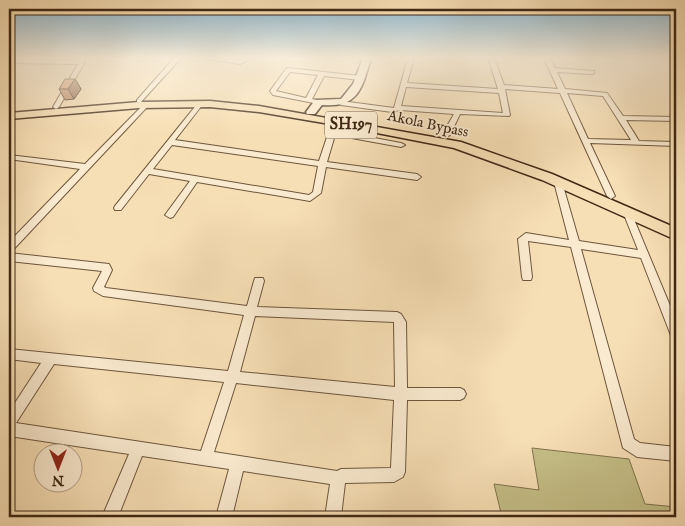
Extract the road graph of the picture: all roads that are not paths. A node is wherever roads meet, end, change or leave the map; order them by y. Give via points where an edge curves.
1 (70, 83) edge
2 (156, 83) edge
3 (279, 83) edge
4 (317, 83) edge
5 (357, 83) edge
6 (499, 83) edge
7 (558, 83) edge
8 (404, 85) joint
9 (501, 89) junction
10 (562, 91) junction
11 (308, 100) junction
12 (319, 102) junction
13 (143, 103) junction
14 (341, 103) junction
15 (200, 104) junction
16 (56, 107) junction
17 (398, 108) junction
18 (9, 112) edge
19 (311, 112) junction
20 (458, 112) junction
21 (9, 116) edge
22 (621, 118) junction
23 (676, 119) edge
24 (335, 127) junction
25 (446, 135) junction
26 (585, 141) junction
27 (170, 142) junction
28 (637, 143) junction
29 (676, 144) edge
30 (401, 145) dead end
31 (9, 157) edge
32 (322, 165) junction
33 (87, 167) junction
34 (147, 171) junction
35 (417, 177) dead end
36 (195, 180) junction
37 (558, 182) junction
38 (594, 194) junction
39 (611, 196) junction
40 (118, 208) dead end
41 (627, 212) junction
42 (170, 215) dead end
43 (676, 225) edge
44 (676, 234) edge
45 (574, 243) junction
46 (9, 248) edge
47 (644, 255) junction
48 (9, 257) edge
49 (527, 277) dead end
50 (259, 281) dead end
51 (664, 304) junction
52 (676, 305) edge
53 (250, 311) junction
54 (676, 334) edge
55 (9, 354) edge
56 (51, 358) junction
57 (232, 377) junction
58 (401, 394) junction
59 (460, 394) dead end
60 (9, 423) edge
61 (9, 429) edge
62 (138, 448) junction
63 (676, 454) edge
64 (205, 458) junction
65 (238, 463) junction
66 (338, 478) junction
67 (110, 517) edge
68 (224, 517) edge
69 (333, 517) edge

1 - 16 street
2 - 13 street
3 - 11 street via 273,91 275,94
4 - 11 street
5 - 14 street
6 - 9 street
7 - 10 street
8 - 9 street
8 - 17 street
9 - 10 street
9 - 20 street via 506,115
10 - 22 street via 605,94
10 - 26 street
11 - 12 street
12 - 14 street
12 - 19 street
13 - 15 main road, Akola Bypass / SH197
13 - 16 main road, Akola Bypass / SH197
13 - 19 main road, Akola Bypass / SH197 via 225,100
13 - 21 main road, Akola Bypass / SH197
13 - 33 street
14 - 17 street via 392,110
15 - 24 main road, Akola Bypass / SH197 via 259,109
15 - 27 street
16 - 18 main road, Akola Bypass / SH197
17 - 20 street
19 - 25 main road, Akola Bypass / SH197
20 - 25 street
22 - 23 street
22 - 28 street
24 - 30 street
24 - 32 street
24 - 37 main road, Akola Bypass / SH197 via 457,144
25 - 38 main road, Akola Bypass / SH197 via 493,148
26 - 28 street
26 - 39 street
27 - 32 street
27 - 34 street
28 - 29 street
31 - 33 street
32 - 35 street
32 - 36 street via 317,193 310,198
33 - 46 street
34 - 36 street
34 - 40 street
36 - 42 street
37 - 38 main road, Akola Bypass / SH197
37 - 45 street
38 - 39 main road, Akola Bypass / SH197
38 - 41 main road, Akola Bypass / SH197
39 - 43 main road, Akola Bypass / SH197
41 - 44 main road, Akola Bypass / SH197
41 - 47 street
45 - 47 street
45 - 49 street via 524,238
45 - 63 street via 628,443 637,450
47 - 51 street
48 - 53 street via 105,267 107,270 98,288 102,292
50 - 53 street
51 - 52 street
51 - 54 street
53 - 57 street
53 - 58 street via 396,317 400,322
55 - 56 street
56 - 57 street
56 - 60 street
57 - 58 street
57 - 64 street
58 - 59 street
58 - 66 street via 399,468 396,474
61 - 62 street
62 - 64 street
62 - 67 street
64 - 65 street
65 - 66 street
65 - 68 street
66 - 69 street

